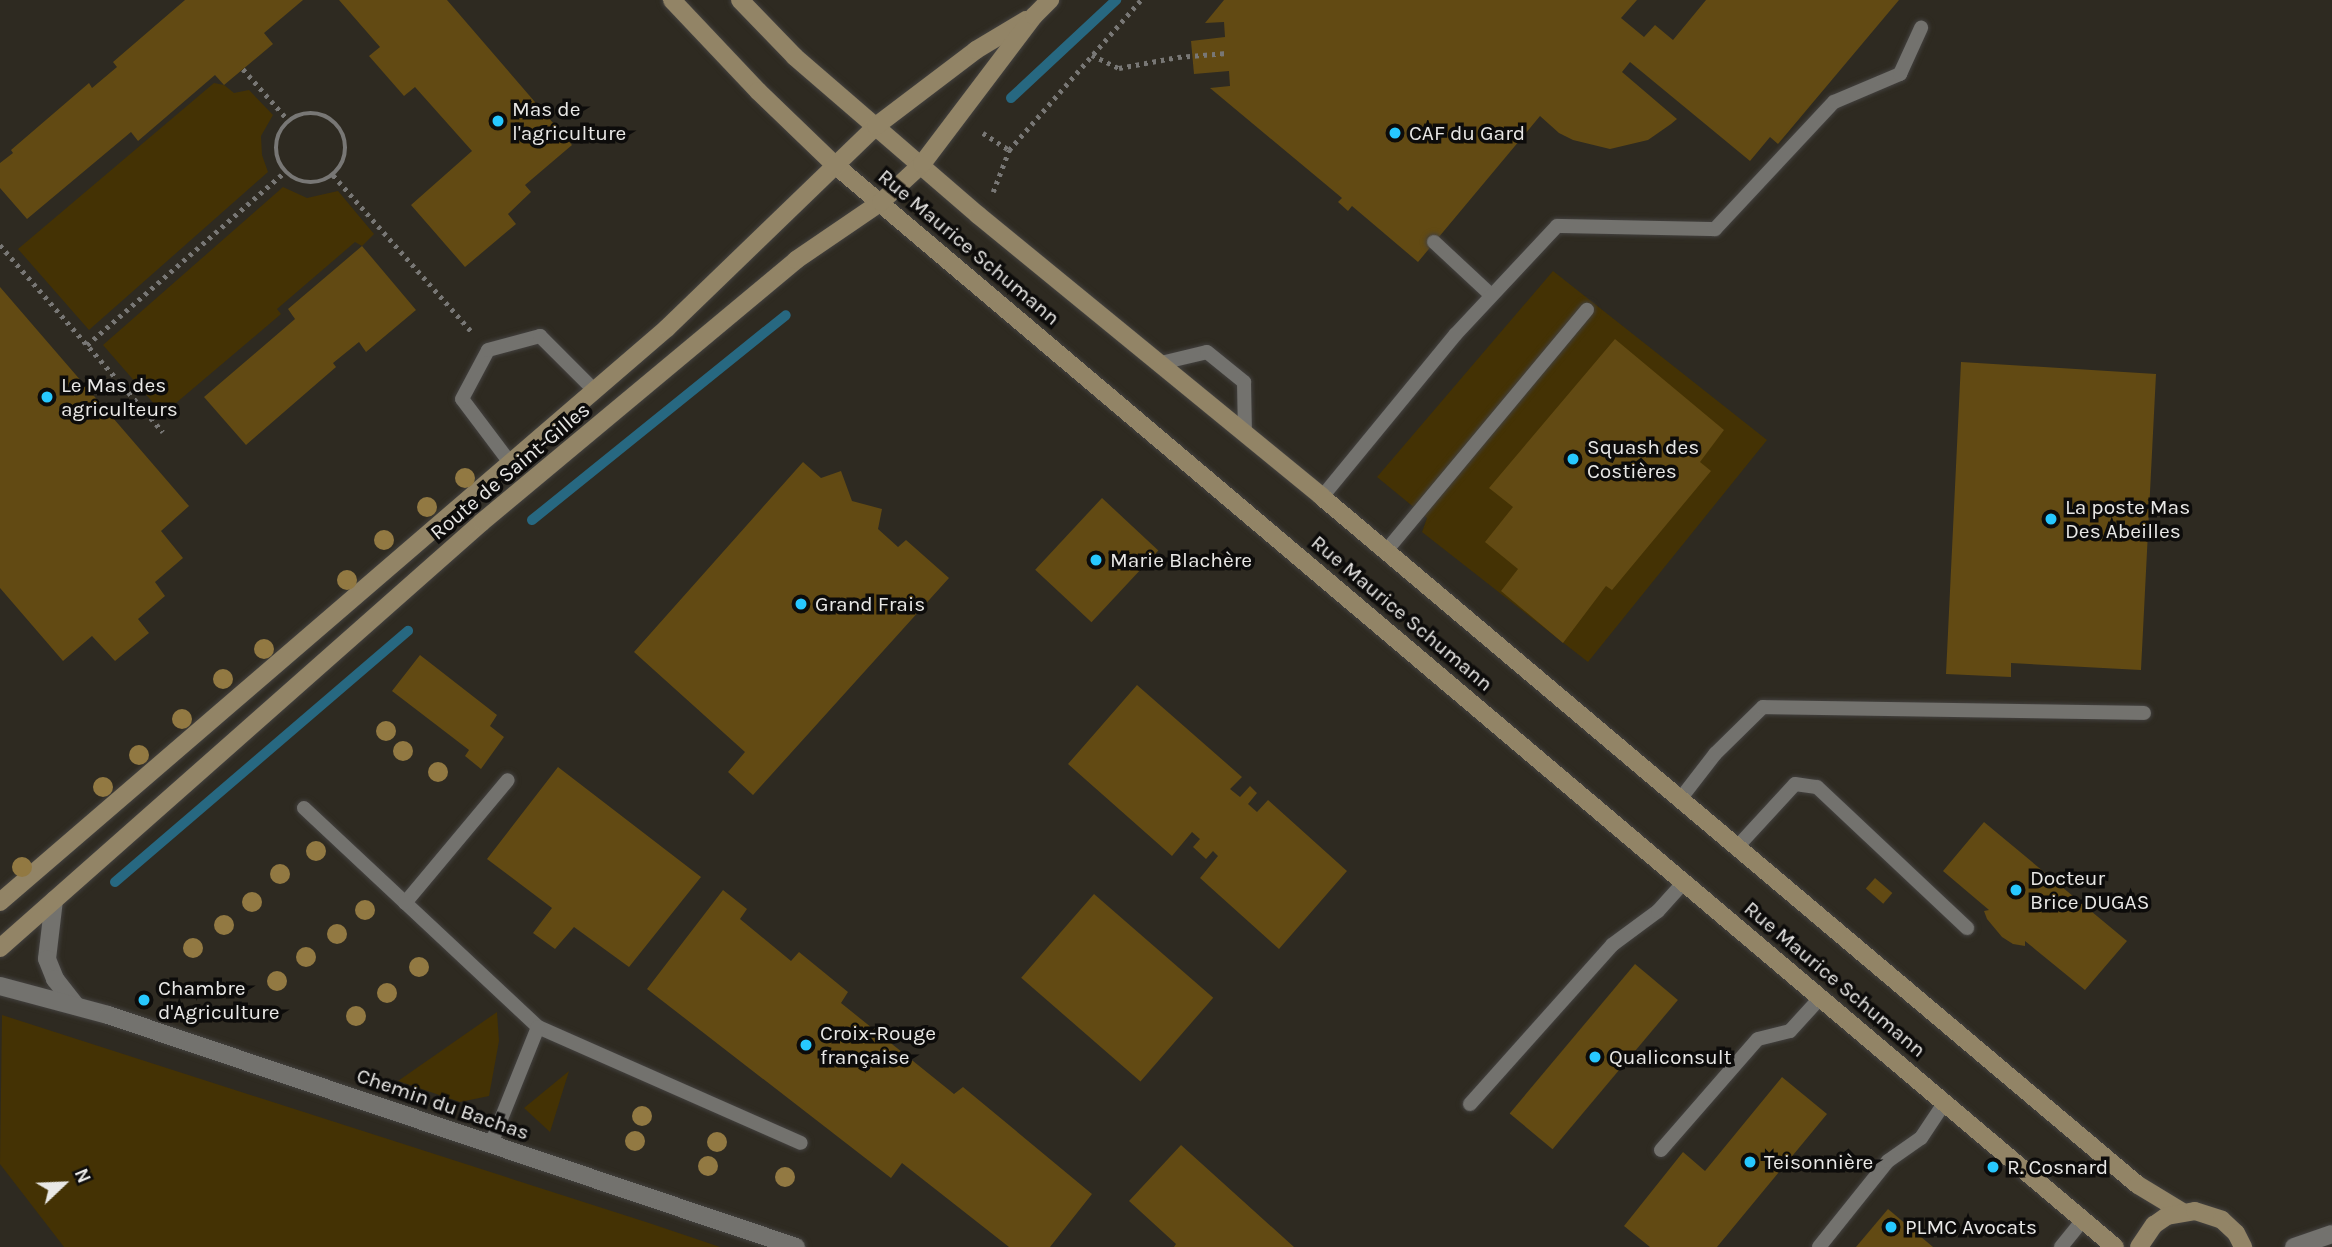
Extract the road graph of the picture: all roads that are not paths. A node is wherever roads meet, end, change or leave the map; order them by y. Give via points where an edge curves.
1 (672, 0) edge
2 (740, 0) edge
3 (1050, 0) edge
4 (1034, 16) junction
5 (1920, 28) dead end
6 (876, 126) junction
7 (922, 164) junction
8 (835, 165) junction
9 (881, 202) junction
10 (1434, 242) dead end
11 (1491, 295) junction
12 (1587, 310) dead end
13 (1161, 363) junction
14 (595, 391) junction
15 (1245, 433) junction
16 (511, 464) junction
17 (1322, 497) junction
18 (1386, 551) junction
19 (2144, 713) dead end
20 (508, 780) dead end
21 (1681, 798) junction
22 (304, 808) dead end
23 (1738, 846) junction
24 (1685, 881) junction
25 (54, 900) junction
26 (0, 902) edge
27 (405, 903) junction
28 (1968, 928) dead end
29 (0, 948) edge
30 (0, 986) edge
31 (1821, 997) junction
32 (76, 1006) junction
33 (538, 1027) junction
34 (1945, 1102) junction
35 (1471, 1104) dead end
36 (801, 1143) dead end
37 (491, 1144) junction
38 (1661, 1150) dead end
39 (2182, 1211) junction
40 (2084, 1220) junction
41 (2332, 1234) edge
42 (796, 1247) edge
43 (1819, 1247) edge
44 (2061, 1247) edge
45 (2115, 1247) edge
46 (2139, 1247) edge
47 (2243, 1247) edge
48 (2294, 1247) edge

1 - 8 main road, Rue Maurice Schumann
2 - 6 main road, Rue Maurice Schumann via 795,57
3 - 4 main road, Route de Saint-Gilles
4 - 6 main road, Route de Saint-Gilles via 976,50
4 - 7 main road, Route de Saint-Gilles
5 - 11 lane via 1899,74 1834,102 1715,229 1556,226
6 - 7 main road, Rue Maurice Schumann
6 - 8 main road, Route de Saint-Gilles
7 - 9 main road, Route de Saint-Gilles
7 - 13 main road, Rue Maurice Schumann
8 - 9 main road, Rue Maurice Schumann
8 - 14 main road, Route de Saint-Gilles
9 - 24 main road, Rue Maurice Schumann
9 - 25 main road, Route de Saint-Gilles via 796,260 530,481
10 - 11 lane
11 - 17 lane
12 - 18 lane
13 - 15 main road, Rue Maurice Schumann
13 - 15 lane via 1207,352 1235,374 1244,382
14 - 16 main road, Route de Saint-Gilles
14 - 16 lane via 540,336 488,350 462,399
15 - 17 main road, Rue Maurice Schumann
16 - 26 main road, Route de Saint-Gilles
17 - 18 main road, Rue Maurice Schumann
18 - 21 main road, Rue Maurice Schumann
19 - 21 lane via 1763,707
20 - 27 lane
21 - 23 main road, Rue Maurice Schumann
22 - 27 lane
23 - 28 lane via 1795,784 1817,788
23 - 39 main road, Rue Maurice Schumann via 2138,1185
24 - 31 main road, Rue Maurice Schumann
24 - 35 lane via 1658,911 1612,945
25 - 29 main road, Route de Saint-Gilles
25 - 32 street via 47,959 55,979
27 - 33 lane
30 - 32 street, Chemin du Bachas
31 - 34 main road, Rue Maurice Schumann
31 - 38 lane via 1790,1031 1758,1039
32 - 37 street, Chemin du Bachas
33 - 36 lane
33 - 37 lane
34 - 40 main road, Rue Maurice Schumann
34 - 43 lane via 1921,1138 1888,1161
37 - 42 street, Chemin du Bachas
39 - 46 main road via 2154,1225
39 - 47 main road via 2209,1213 2222,1220
40 - 44 lane
40 - 45 main road, Rue Maurice Schumann
41 - 48 street

